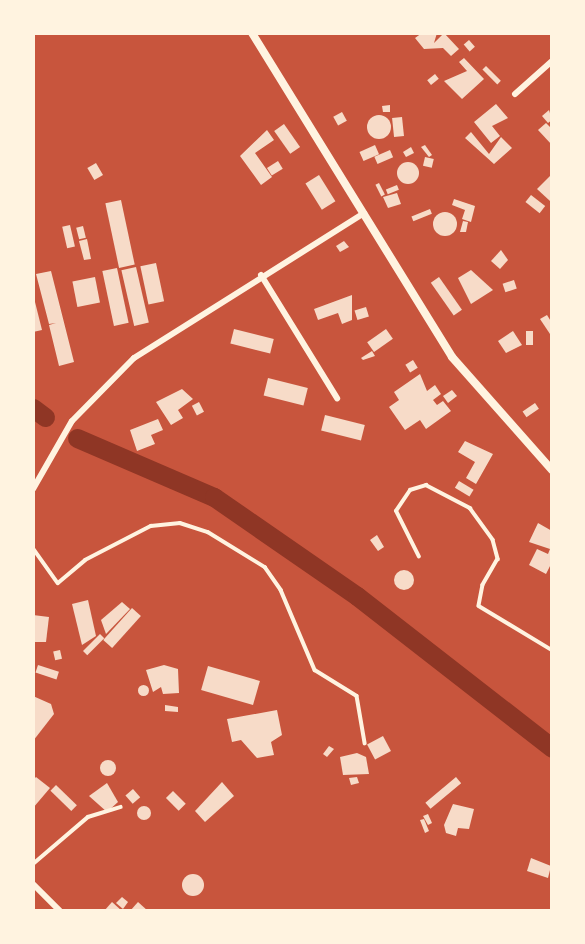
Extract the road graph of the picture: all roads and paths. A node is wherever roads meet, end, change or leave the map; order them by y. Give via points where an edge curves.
1 (252, 33) edge
2 (552, 61) edge
3 (515, 94) dead end
4 (364, 213) junction
5 (261, 275) junction
6 (337, 398) dead end
7 (552, 470) edge
8 (33, 489) edge
9 (33, 548) edge
10 (419, 557) dead end
11 (552, 650) edge
12 (365, 743) dead end
13 (120, 807) dead end
14 (33, 864) edge
15 (33, 884) edge
16 (60, 911) edge

1 - 4 street
2 - 3 street
4 - 5 street
4 - 7 street via 452,357
5 - 6 street
5 - 8 street via 134,358 72,422
9 - 12 lane via 58,583 85,561 151,526 180,523 208,532 265,567 315,670 357,696
10 - 11 lane via 396,511 410,490 426,485 470,508 493,540 499,559 483,585 479,606
13 - 14 lane via 88,817
15 - 16 street

